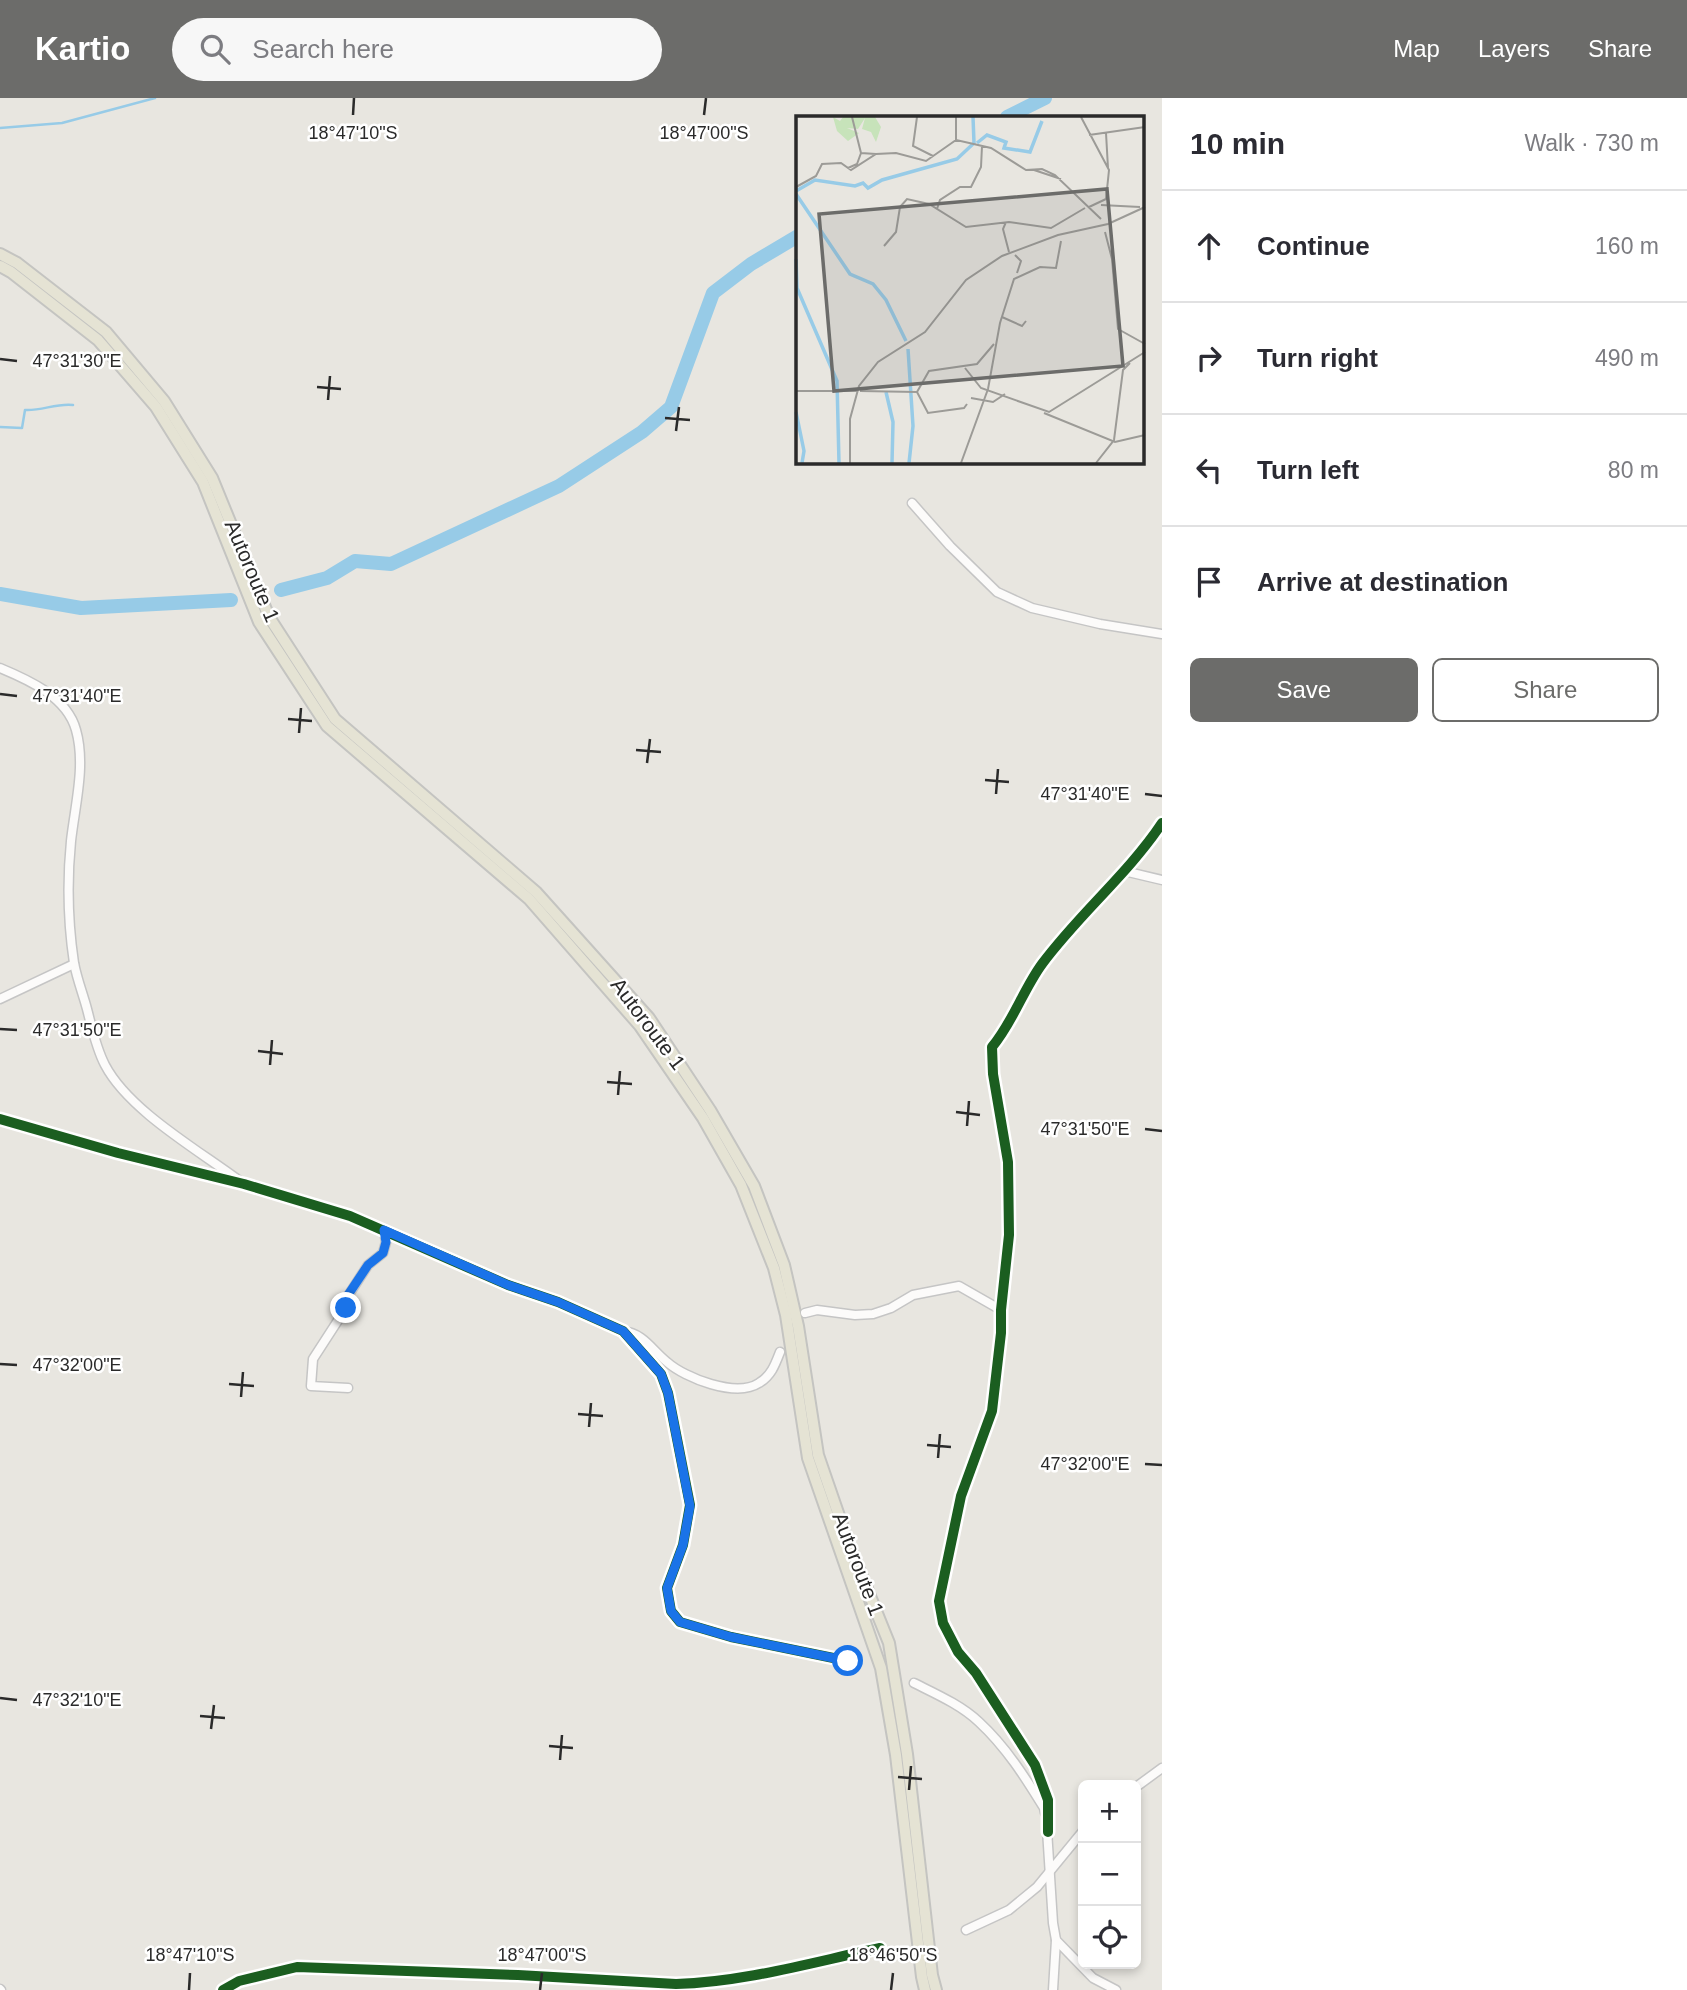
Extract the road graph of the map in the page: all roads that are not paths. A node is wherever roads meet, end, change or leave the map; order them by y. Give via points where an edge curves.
1 (0, 254) edge
2 (0, 266) edge
3 (912, 503) dead end
4 (1162, 634) edge
5 (0, 668) edge
6 (1162, 823) edge
7 (1124, 872) junction
8 (1162, 880) edge
9 (74, 964) junction
10 (0, 999) edge
11 (0, 1119) edge
12 (244, 1184) junction
13 (384, 1230) junction
14 (1001, 1310) junction
15 (805, 1313) dead end
16 (623, 1331) junction
17 (780, 1352) dead end
18 (348, 1388) dead end
19 (848, 1661) dead end
20 (914, 1683) dead end
21 (1162, 1768) edge
22 (1141, 1783) edge
23 (1048, 1832) junction
24 (1078, 1837) edge
25 (1051, 1871) junction
26 (966, 1930) dead end
27 (1056, 1940) junction
28 (880, 1948) dead end
29 (223, 1990) edge
30 (925, 1990) edge
31 (936, 1990) edge
32 (1054, 1990) edge
33 (1116, 1990) edge

1 - 31 main road, Autoroute 1 via 106,332 164,401 212,478 269,617 335,719 536,892 649,1018 754,1186 784,1265 818,1455 889,1643
2 - 30 main road, Autoroute 1 via 98,340 156,407 203,482 259,622 327,726 529,899 640,1026 703,1118 741,1185 774,1268 786,1315 808,1458 881,1668 897,1755
3 - 4 street via 997,592 1032,608
5 - 9 street via 61,702 76,728 80,761 69,904
6 - 7 street
7 - 8 street
7 - 14 street via 1043,963 1006,1031 992,1047 1008,1162 1009,1235
9 - 10 street
9 - 12 street via 95,1043 116,1084 187,1145
11 - 12 street
12 - 13 street
13 - 16 street
13 - 18 street via 383,1253 368,1265 346,1298 346,1308 313,1359 311,1386
14 - 15 street via 959,1286 913,1295 873,1314
14 - 23 street via 992,1411 961,1496 939,1601 943,1623 958,1652 1035,1765 1048,1800
16 - 17 street via 638,1334 668,1363 692,1377 737,1389 765,1378
16 - 19 street via 661,1374 690,1506 683,1545 667,1588 671,1611 680,1622 731,1637
20 - 23 street via 970,1715 1017,1763 1044,1808
21 - 22 street
23 - 25 street
24 - 25 street
25 - 26 street via 1009,1910
25 - 27 street
27 - 32 street
27 - 33 street via 1093,1978
28 - 29 street via 702,1983 297,1967 239,1981

